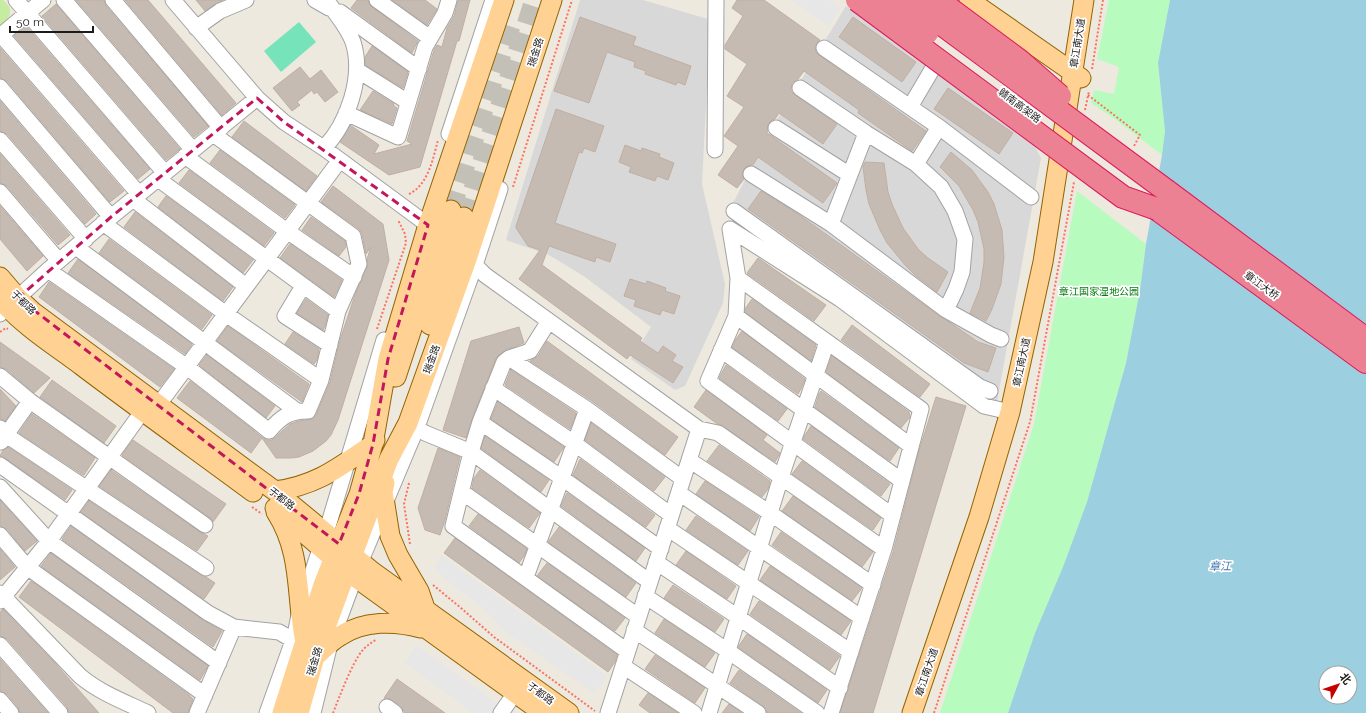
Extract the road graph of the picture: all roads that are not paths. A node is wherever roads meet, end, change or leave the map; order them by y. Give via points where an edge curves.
1 (16, 0) edge
2 (43, 0) edge
3 (64, 0) edge
4 (112, 0) edge
5 (173, 0) edge
6 (377, 0) edge
7 (493, 0) edge
8 (504, 0) edge
9 (552, 0) edge
10 (562, 0) edge
11 (716, 0) edge
12 (857, 0) edge
13 (867, 0) edge
14 (883, 0) edge
15 (909, 0) edge
16 (938, 0) edge
17 (968, 0) edge
18 (1084, 0) edge
19 (1095, 0) edge
20 (240, 1) edge
21 (324, 1) edge
22 (444, 2) edge
23 (27, 13) junction
24 (196, 28) junction
25 (1, 35) edge
26 (430, 38) junction
27 (824, 48) dead end
28 (933, 68) dead end
29 (419, 69) junction
30 (357, 70) junction
31 (1081, 82) junction
32 (0, 87) edge
33 (800, 88) dead end
34 (257, 98) junction
35 (408, 102) junction
36 (910, 107) junction
37 (346, 113) junction
38 (939, 127) junction
39 (776, 128) dead end
40 (217, 131) junction
41 (866, 133) junction
42 (0, 140) edge
43 (1066, 147) junction
44 (324, 148) junction
45 (715, 150) dead end
46 (189, 153) junction
47 (340, 160) junction
48 (916, 164) junction
49 (751, 174) dead end
50 (850, 175) junction
51 (162, 176) junction
52 (0, 192) edge
53 (136, 197) junction
54 (1031, 197) dead end
55 (1162, 200) junction
56 (308, 203) junction
57 (734, 211) dead end
58 (107, 220) junction
59 (425, 222) junction
60 (830, 224) junction
61 (287, 232) junction
62 (81, 243) junction
63 (266, 259) junction
64 (471, 262) junction
65 (54, 266) junction
66 (0, 277) edge
67 (354, 277) junction
68 (738, 278) junction
69 (246, 286) junction
70 (303, 286) junction
71 (6, 305) edge
72 (946, 310) junction
73 (338, 311) junction
74 (226, 314) junction
75 (736, 316) junction
76 (550, 321) junction
77 (1001, 339) dead end
78 (1366, 339) edge
79 (204, 342) junction
80 (827, 342) junction
81 (330, 345) junction
82 (722, 350) junction
83 (509, 358) junction
84 (1366, 362) edge
85 (187, 367) junction
86 (0, 376) edge
87 (815, 376) junction
88 (321, 380) junction
89 (493, 388) junction
90 (990, 391) dead end
91 (30, 401) junction
92 (150, 408) junction
93 (587, 409) junction
94 (804, 410) junction
95 (297, 411) junction
96 (1010, 412) junction
97 (480, 422) junction
98 (412, 425) junction
99 (699, 429) junction
100 (2, 435) edge
101 (792, 442) junction
102 (574, 443) junction
103 (373, 444) junction
104 (911, 446) junction
105 (471, 452) junction
106 (110, 457) junction
107 (389, 459) junction
108 (689, 460) junction
109 (349, 461) junction
110 (0, 465) edge
111 (781, 477) junction
112 (562, 478) junction
113 (902, 481) junction
114 (681, 486) junction
115 (0, 487) edge
116 (86, 488) junction
117 (462, 492) junction
118 (384, 504) junction
119 (267, 506) junction
120 (550, 510) junction
121 (770, 513) junction
122 (67, 514) junction
123 (893, 516) junction
124 (669, 522) junction
125 (205, 526) dead end
126 (0, 535) edge
127 (49, 541) junction
128 (538, 544) junction
129 (759, 548) junction
130 (884, 549) junction
131 (658, 555) junction
132 (342, 556) junction
133 (27, 567) junction
134 (206, 568) dead end
135 (526, 577) junction
136 (749, 582) junction
137 (873, 585) junction
138 (648, 589) junction
139 (1, 597) edge
140 (300, 610) junction
141 (426, 611) junction
142 (738, 617) junction
143 (862, 618) junction
144 (637, 624) junction
145 (234, 627) junction
146 (427, 630) junction
147 (330, 644) junction
148 (0, 645) edge
149 (304, 646) junction
150 (728, 651) junction
151 (851, 652) junction
152 (625, 659) junction
153 (219, 663) junction
154 (718, 685) junction
155 (840, 688) junction
156 (516, 693) junction
157 (205, 695) junction
158 (0, 700) edge
159 (122, 708) edge
160 (11, 713) edge
161 (60, 713) edge
162 (148, 713) edge
163 (197, 713) edge
164 (267, 713) edge
165 (282, 713) edge
166 (299, 713) edge
167 (313, 713) edge
168 (501, 713) edge
169 (542, 713) edge
170 (569, 713) edge
171 (608, 713) edge
172 (694, 713) edge
173 (709, 713) edge
174 (758, 713) edge
175 (817, 713) edge
176 (831, 713) edge
177 (912, 713) edge
178 (925, 713) edge

1 - 23 street
2 - 23 street
3 - 46 street
4 - 40 street
5 - 24 street
6 - 26 street
7 - 59 street
8 - 59 main road, 瑞金路
9 - 64 main road, 瑞金路
10 - 64 street
11 - 45 street
12 - 55 highway, bridge via 1123,197
13 - 43 main road
14 - 55 highway, 赣南高架路, bridge
15 - 55 highway, 赣南高架路, bridge
16 - 55 highway, bridge via 1020,61 1128,155
17 - 31 main road
18 - 31 main road, 章江南大道
19 - 31 main road, 章江南大道
20 - 24 street
21 - 29 street
21 - 30 street via 353,41
22 - 26 street via 445,13
23 - 25 street
23 - 51 street
24 - 34 street
25 - 53 street
26 - 29 street
27 - 36 street
28 - 36 street
29 - 35 street
30 - 35 street
30 - 37 street
31 - 43 main road, 章江南大道
32 - 58 street
33 - 41 street
34 - 40 street
34 - 44 street via 284,122
35 - 37 street via 398,137
36 - 38 street
37 - 44 street via 338,130
38 - 48 street
38 - 54 street
39 - 50 street
40 - 46 street
40 - 56 street
41 - 48 street
41 - 50 street
42 - 62 street
43 - 96 main road, 章江南大道
43 - 178 main road, 章江南大道 via 1052,263 1020,412 988,525
44 - 47 street
46 - 51 street
46 - 61 street
47 - 56 street
47 - 59 street
48 - 72 street via 941,187 955,211 964,239 962,272
49 - 60 street
50 - 60 street
51 - 53 street
51 - 63 street
52 - 65 street
53 - 58 street
53 - 69 street
55 - 78 highway, 章江大桥
55 - 84 highway, 章江大桥
56 - 61 street
56 - 67 street via 353,236 359,264
57 - 90 street via 980,387
58 - 62 street
58 - 74 street
59 - 103 main road, 瑞金路 via 388,359
59 - 109 street via 363,410
60 - 72 street
61 - 63 street
61 - 67 street
62 - 65 street
62 - 79 street
63 - 69 street
63 - 70 street
64 - 76 street via 485,275
64 - 98 main road, 瑞金路
65 - 71 street
65 - 85 street
66 - 71 main road, 于都路
67 - 73 street
68 - 75 street
68 - 80 street
68 - 96 street via 730,229 840,299 984,406
69 - 74 street
70 - 73 street
70 - 81 street via 285,316
71 - 92 main road, 于都路 via 33,312
72 - 77 street
73 - 81 street
74 - 79 street
74 - 88 street
75 - 82 street
75 - 87 street
76 - 83 street via 530,351
76 - 99 street
79 - 85 street
79 - 95 street
80 - 87 street
80 - 104 street via 920,409
81 - 88 street
82 - 94 street
82 - 101 street via 708,381
83 - 89 street via 504,362
83 - 93 street
85 - 92 street
85 - 95 street via 269,431 285,415
86 - 91 street
87 - 94 street
87 - 104 street
88 - 95 street via 308,410
89 - 97 street
89 - 102 street
91 - 100 street
91 - 106 street
92 - 106 street
92 - 119 main road, 于都路
93 - 102 street
93 - 114 street
94 - 101 street
94 - 113 street
96 - 177 main road, 章江南大道 via 979,517
97 - 105 street
97 - 112 street
98 - 105 street
98 - 107 main road, 瑞金路
98 - 118 street
99 - 108 street
99 - 111 street via 718,433
100 - 116 street
101 - 111 street
101 - 123 street
102 - 112 street
102 - 124 street
103 - 107 main road via 458,213
103 - 109 main road
103 - 132 main road, 瑞金路
104 - 113 street
105 - 117 street
105 - 120 street
106 - 116 street
106 - 125 street
107 - 118 main road via 383,492
107 - 132 main road, 瑞金路
108 - 114 street
108 - 121 street
109 - 119 main road via 330,474 290,489
109 - 132 street
110 - 122 street
111 - 121 street
111 - 130 street
112 - 120 street
112 - 131 street
113 - 123 street
114 - 124 street
114 - 129 street
115 - 127 street
116 - 122 street
116 - 134 street
117 - 128 street
117 - 135 street via 453,526
118 - 132 street
118 - 141 main road via 390,536 419,591
119 - 132 main road, 于都路
119 - 140 main road via 276,513 284,526 294,555
120 - 128 street
120 - 138 street
121 - 129 street
121 - 137 street
122 - 127 street
122 - 145 street via 208,613
123 - 130 street
124 - 131 street
124 - 136 street
126 - 133 street
127 - 133 street
127 - 153 street
128 - 135 street
128 - 144 street
129 - 136 street
129 - 143 street
130 - 137 street
131 - 138 street
131 - 142 street
132 - 140 street
132 - 141 main road, 于都路
132 - 146 main road, 于都路
132 - 147 street
132 - 149 main road, 瑞金路
133 - 139 street
133 - 157 street
135 - 152 street
136 - 142 street
136 - 151 street
137 - 143 street
138 - 144 street
138 - 150 street
139 - 159 street via 85,680
140 - 149 main road
141 - 170 main road, 于都路
142 - 150 street
142 - 155 street
143 - 151 street
144 - 152 street
144 - 154 street
145 - 149 street via 279,632
145 - 153 street
146 - 147 main road via 400,624 375,624 352,630
146 - 156 main road, 于都路
147 - 149 main road
147 - 167 street
148 - 161 street
149 - 164 street
149 - 165 main road, 瑞金路
149 - 166 main road, 瑞金路
150 - 154 street
150 - 175 street
151 - 155 street
152 - 171 street
152 - 172 street
153 - 157 street
154 - 173 street
154 - 174 street
155 - 176 street
156 - 168 street
156 - 169 main road, 于都路
157 - 163 street
158 - 160 street
159 - 162 street

